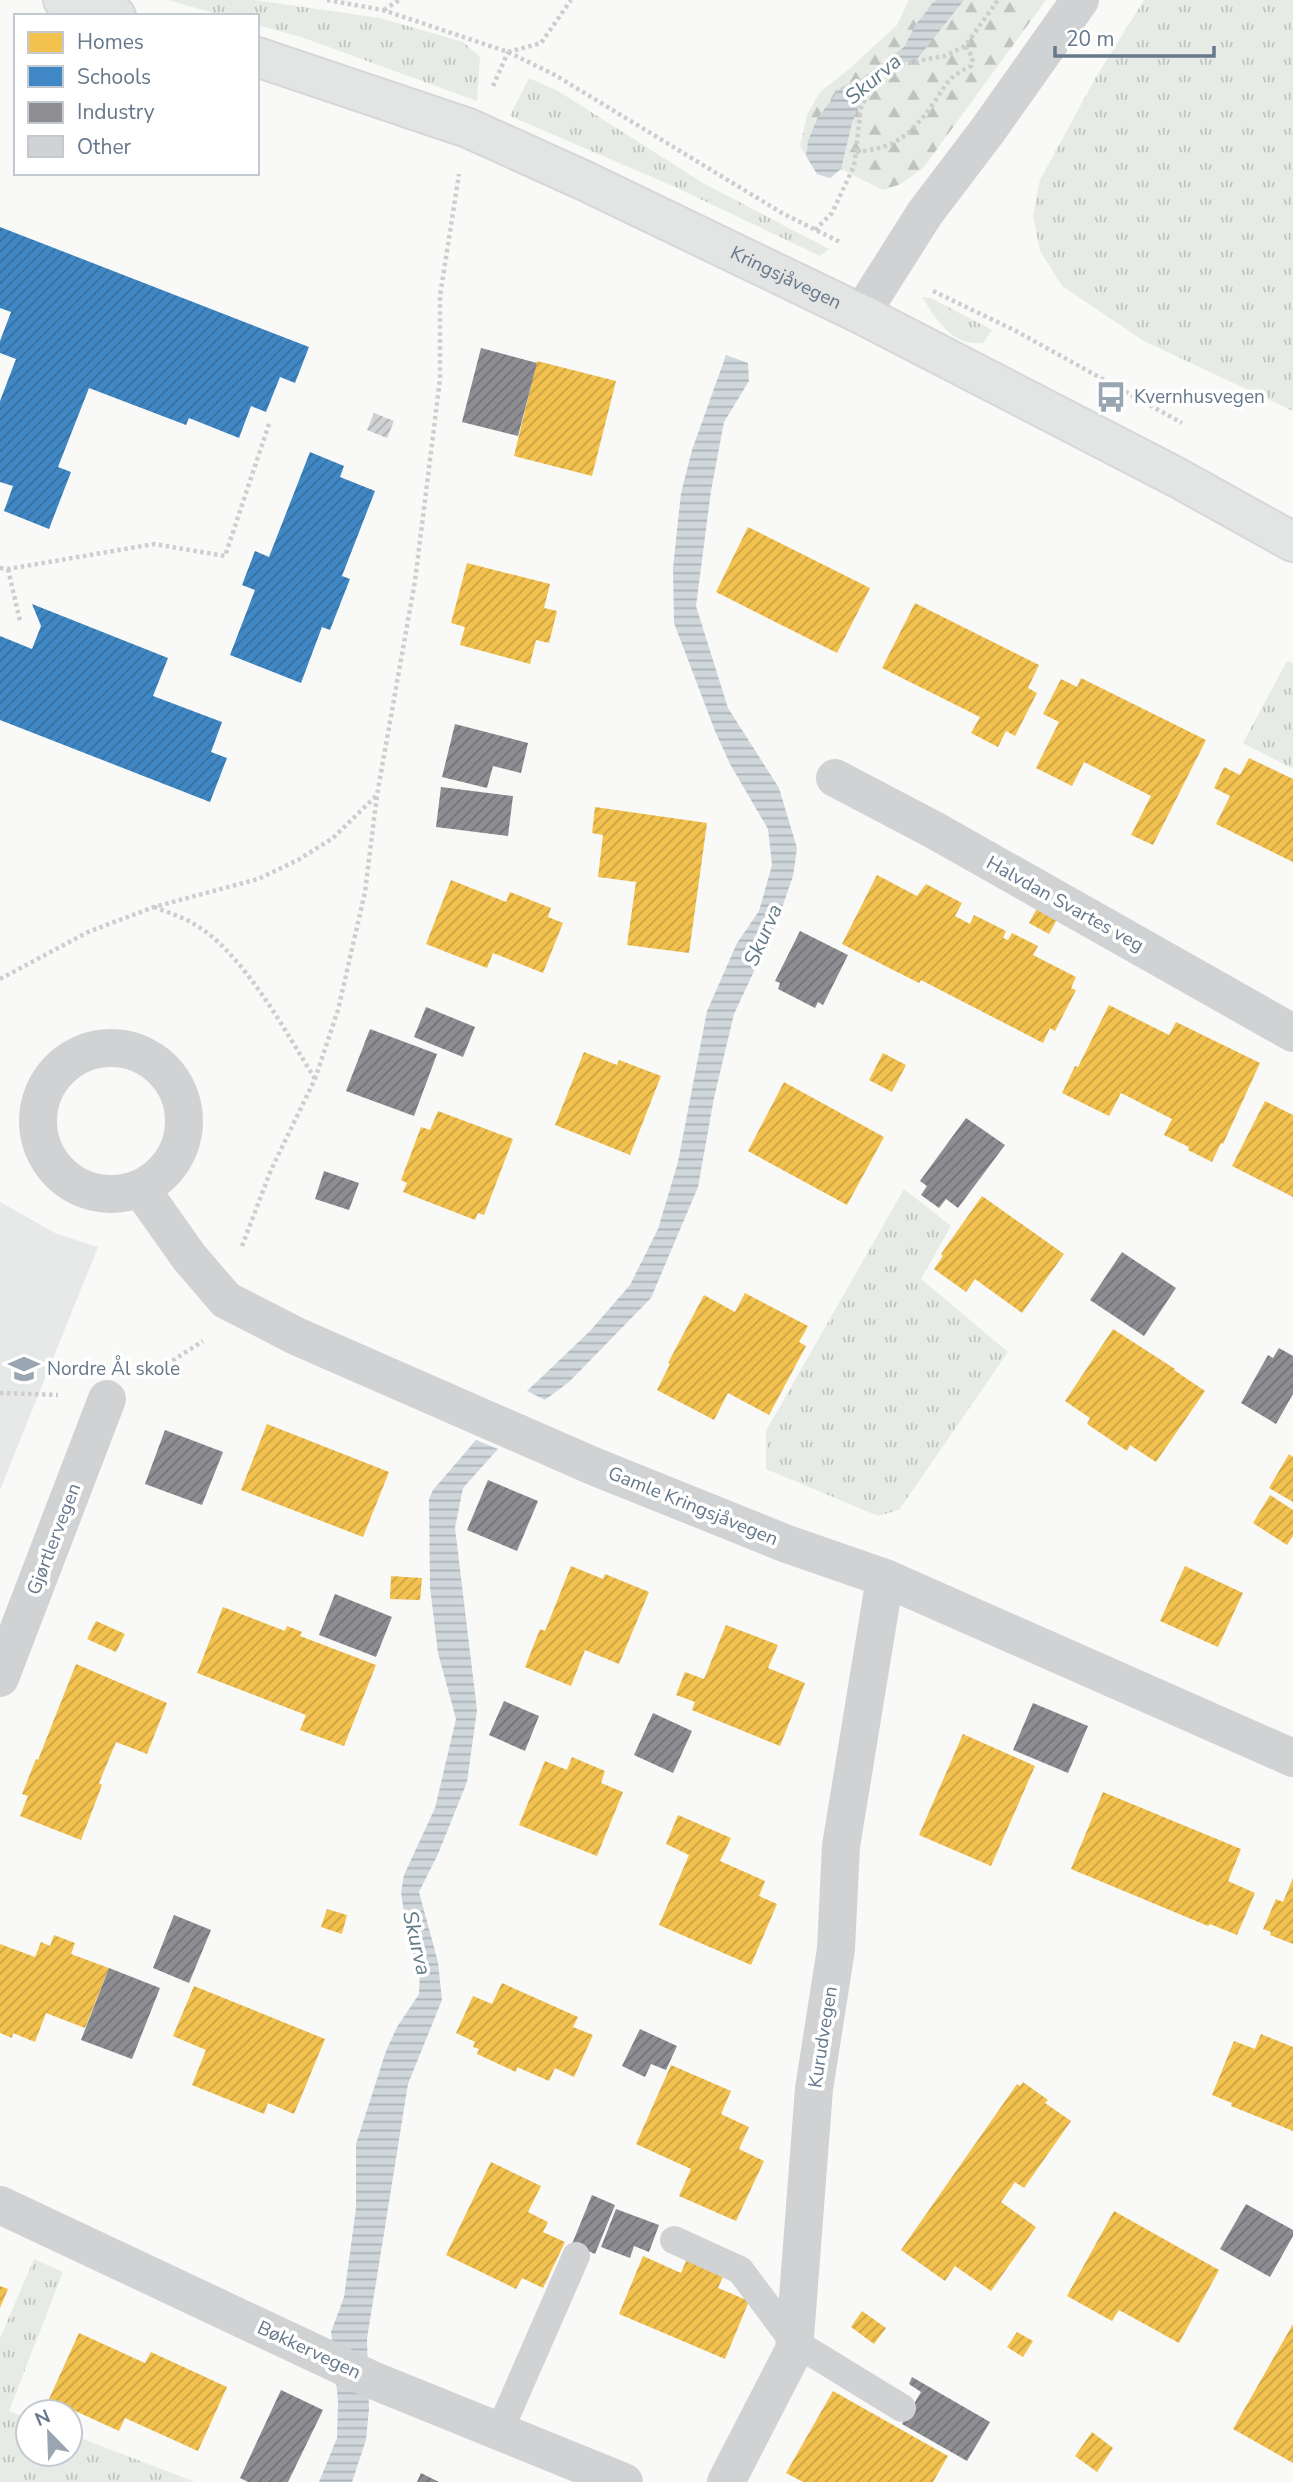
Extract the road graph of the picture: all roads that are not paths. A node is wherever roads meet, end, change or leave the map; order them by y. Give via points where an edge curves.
1 (63, 0) edge
2 (1080, 0) edge
3 (109, 14) edge
4 (259, 58) edge
5 (861, 314) junction
6 (1293, 542) edge
7 (835, 778) dead end
8 (1293, 1033) edge
9 (141, 1189) dead end
10 (107, 1399) road end
11 (885, 1578) junction
12 (0, 1678) edge
13 (1293, 1758) edge
14 (0, 2205) edge
15 (674, 2240) dead end
16 (576, 2256) dead end
17 (794, 2342) junction
18 (902, 2408) dead end
19 (499, 2432) junction
20 (624, 2482) edge
21 (726, 2482) edge

1 - 3 street
2 - 5 street via 925,213
4 - 5 street, Kringsjåvegen via 468,128
5 - 6 street, Kringsjåvegen
7 - 8 street, Halvdan Svartes veg
9 - 11 street, Gamle Kringsjåvegen via 226,1300 296,1336 593,1466
10 - 12 street, Gjørtlervegen
11 - 13 street, Gamle Kringsjåvegen
11 - 17 street, Kurudvegen via 841,1846 836,1949 814,2089
14 - 19 street, Bøkkervegen via 370,2379
15 - 17 lane via 740,2270
16 - 19 lane
17 - 18 lane
17 - 21 street, Kurudvegen
19 - 20 street, Bøkkervegen

